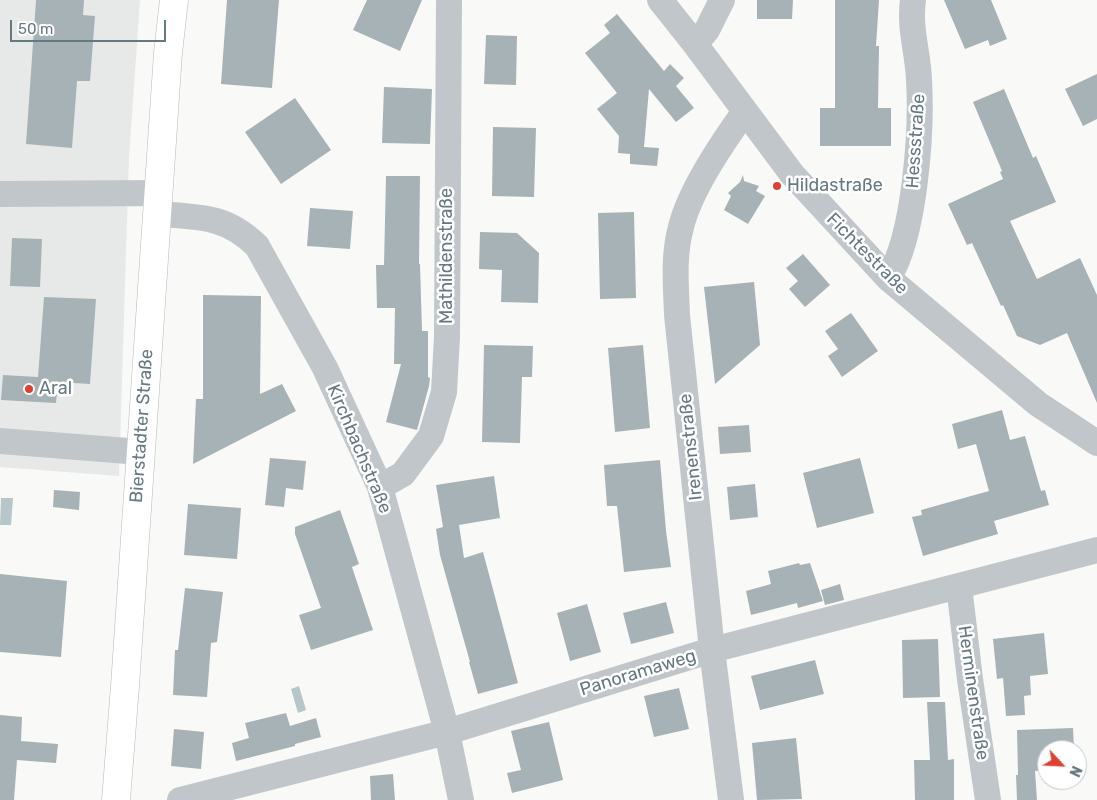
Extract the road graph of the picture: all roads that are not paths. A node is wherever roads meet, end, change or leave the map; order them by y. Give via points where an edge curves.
1 (168, 0) edge
2 (174, 0) edge
3 (449, 0) edge
4 (660, 0) edge
5 (722, 0) edge
6 (912, 0) edge
7 (695, 44) junction
8 (168, 53) junction
9 (745, 111) junction
10 (0, 194) edge
11 (158, 203) junction
12 (888, 278) junction
13 (0, 441) edge
14 (1097, 443) edge
15 (141, 452) junction
16 (380, 487) junction
17 (1097, 550) edge
18 (959, 586) junction
19 (712, 650) junction
20 (447, 732) junction
21 (116, 800) edge
22 (180, 800) edge
23 (461, 800) edge
24 (732, 800) edge
25 (988, 800) edge

1 - 8 main road, Bierstadter Straße
2 - 8 main road, Bierstadter Straße
3 - 16 street, Mathildenstraße via 448,337 444,392 431,436 402,474
4 - 7 street, Fichtestraße
5 - 7 street via 707,30
6 - 12 street, Hessstraße via 910,16 919,77 920,118 903,246
7 - 9 street, Fichtestraße
8 - 11 main road, Bierstadter Straße
9 - 12 street, Fichtestraße via 792,174
9 - 19 street, Irenenstraße via 690,204 681,226 675,270
10 - 11 street, Kirchbachstraße
11 - 15 main road, Bierstadter Straße
11 - 16 street, Kirchbachstraße via 233,226 257,246 325,368
12 - 14 street, Fichtestraße via 1038,404
13 - 15 street
15 - 21 main road, Bierstadter Straße
16 - 20 street, Kirchbachstraße
17 - 18 street, Panoramaweg
18 - 19 street, Panoramaweg
18 - 25 street, Herminenstraße
19 - 20 street, Panoramaweg
19 - 24 street, Irenenstraße
20 - 22 street, Panoramaweg
20 - 23 street, Kirchbachstraße

